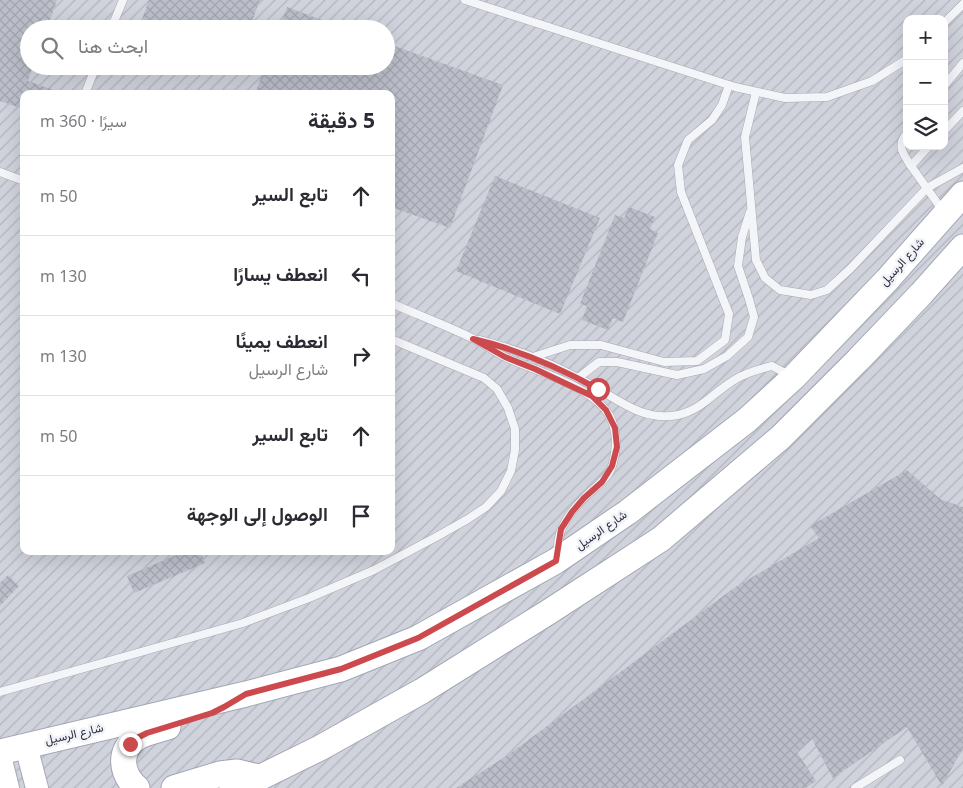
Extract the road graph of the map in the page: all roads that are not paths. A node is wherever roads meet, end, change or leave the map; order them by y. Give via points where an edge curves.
1 (123, 0) edge
2 (465, 0) edge
3 (963, 4) edge
4 (948, 19) edge
5 (115, 20) edge
6 (903, 62) edge
7 (963, 63) edge
8 (92, 75) edge
9 (948, 81) edge
10 (729, 85) junction
11 (87, 90) edge
12 (756, 92) junction
13 (963, 111) edge
14 (948, 126) edge
15 (903, 137) edge
16 (925, 150) edge
17 (911, 166) junction
18 (963, 168) edge
19 (0, 172) edge
20 (20, 180) edge
21 (927, 188) junction
22 (963, 194) edge
23 (751, 208) junction
24 (945, 214) junction
25 (963, 246) edge
26 (395, 305) edge
27 (473, 339) junction
28 (395, 341) edge
29 (533, 358) junction
30 (794, 377) junction
31 (578, 378) junction
32 (556, 561) junction
33 (0, 692) edge
34 (246, 694) junction
35 (26, 746) junction
36 (0, 752) edge
37 (0, 756) edge
38 (900, 760) dead end
39 (260, 777) junction
40 (8, 788) edge
41 (37, 788) edge
42 (138, 788) edge
43 (174, 788) edge
44 (232, 788) edge
45 (855, 788) edge

1 - 5 lane
2 - 10 lane
3 - 4 lane
6 - 12 lane via 872,81 827,97 785,98
7 - 9 lane
8 - 11 lane
10 - 12 lane
10 - 29 lane via 722,105 712,120 688,140 678,164 681,192 729,314 725,340 697,361 664,362 601,345 570,345
12 - 23 lane via 745,137
13 - 14 lane
15 - 17 lane via 901,151
16 - 17 lane
17 - 21 lane
18 - 21 lane
19 - 20 lane
21 - 23 lane via 850,270 827,290 811,294 780,290 765,278 756,260
21 - 24 lane
22 - 24 main road, شارع الرسيل
23 - 31 lane via 738,266 754,317 748,337 727,356 704,369 677,375 617,362 598,362
24 - 30 main road, شارع الرسيل
25 - 39 main road via 921,294 781,437 662,540 422,691 320,748
26 - 27 lane
27 - 29 lane
27 - 32 lane via 592,396 606,410 615,428 617,447 612,466 561,529
28 - 33 lane via 484,378 497,389 508,408 515,428 511,471 501,490 486,506 444,533 374,570 309,598 243,623
29 - 31 lane
30 - 31 lane via 772,366 754,371 736,379 695,409 678,415 660,416 626,406
30 - 32 main road, شارع الرسيل via 697,459
32 - 34 main road, شارع الرسيل via 418,638 341,669
34 - 35 main road, شارع الرسيل
34 - 42 main road via 212,713 147,733 130,744 124,763 131,782
35 - 36 main road, شارع الرسيل
35 - 41 street
37 - 40 street
38 - 45 lane
39 - 43 main road via 237,772 220,774
39 - 44 main road

